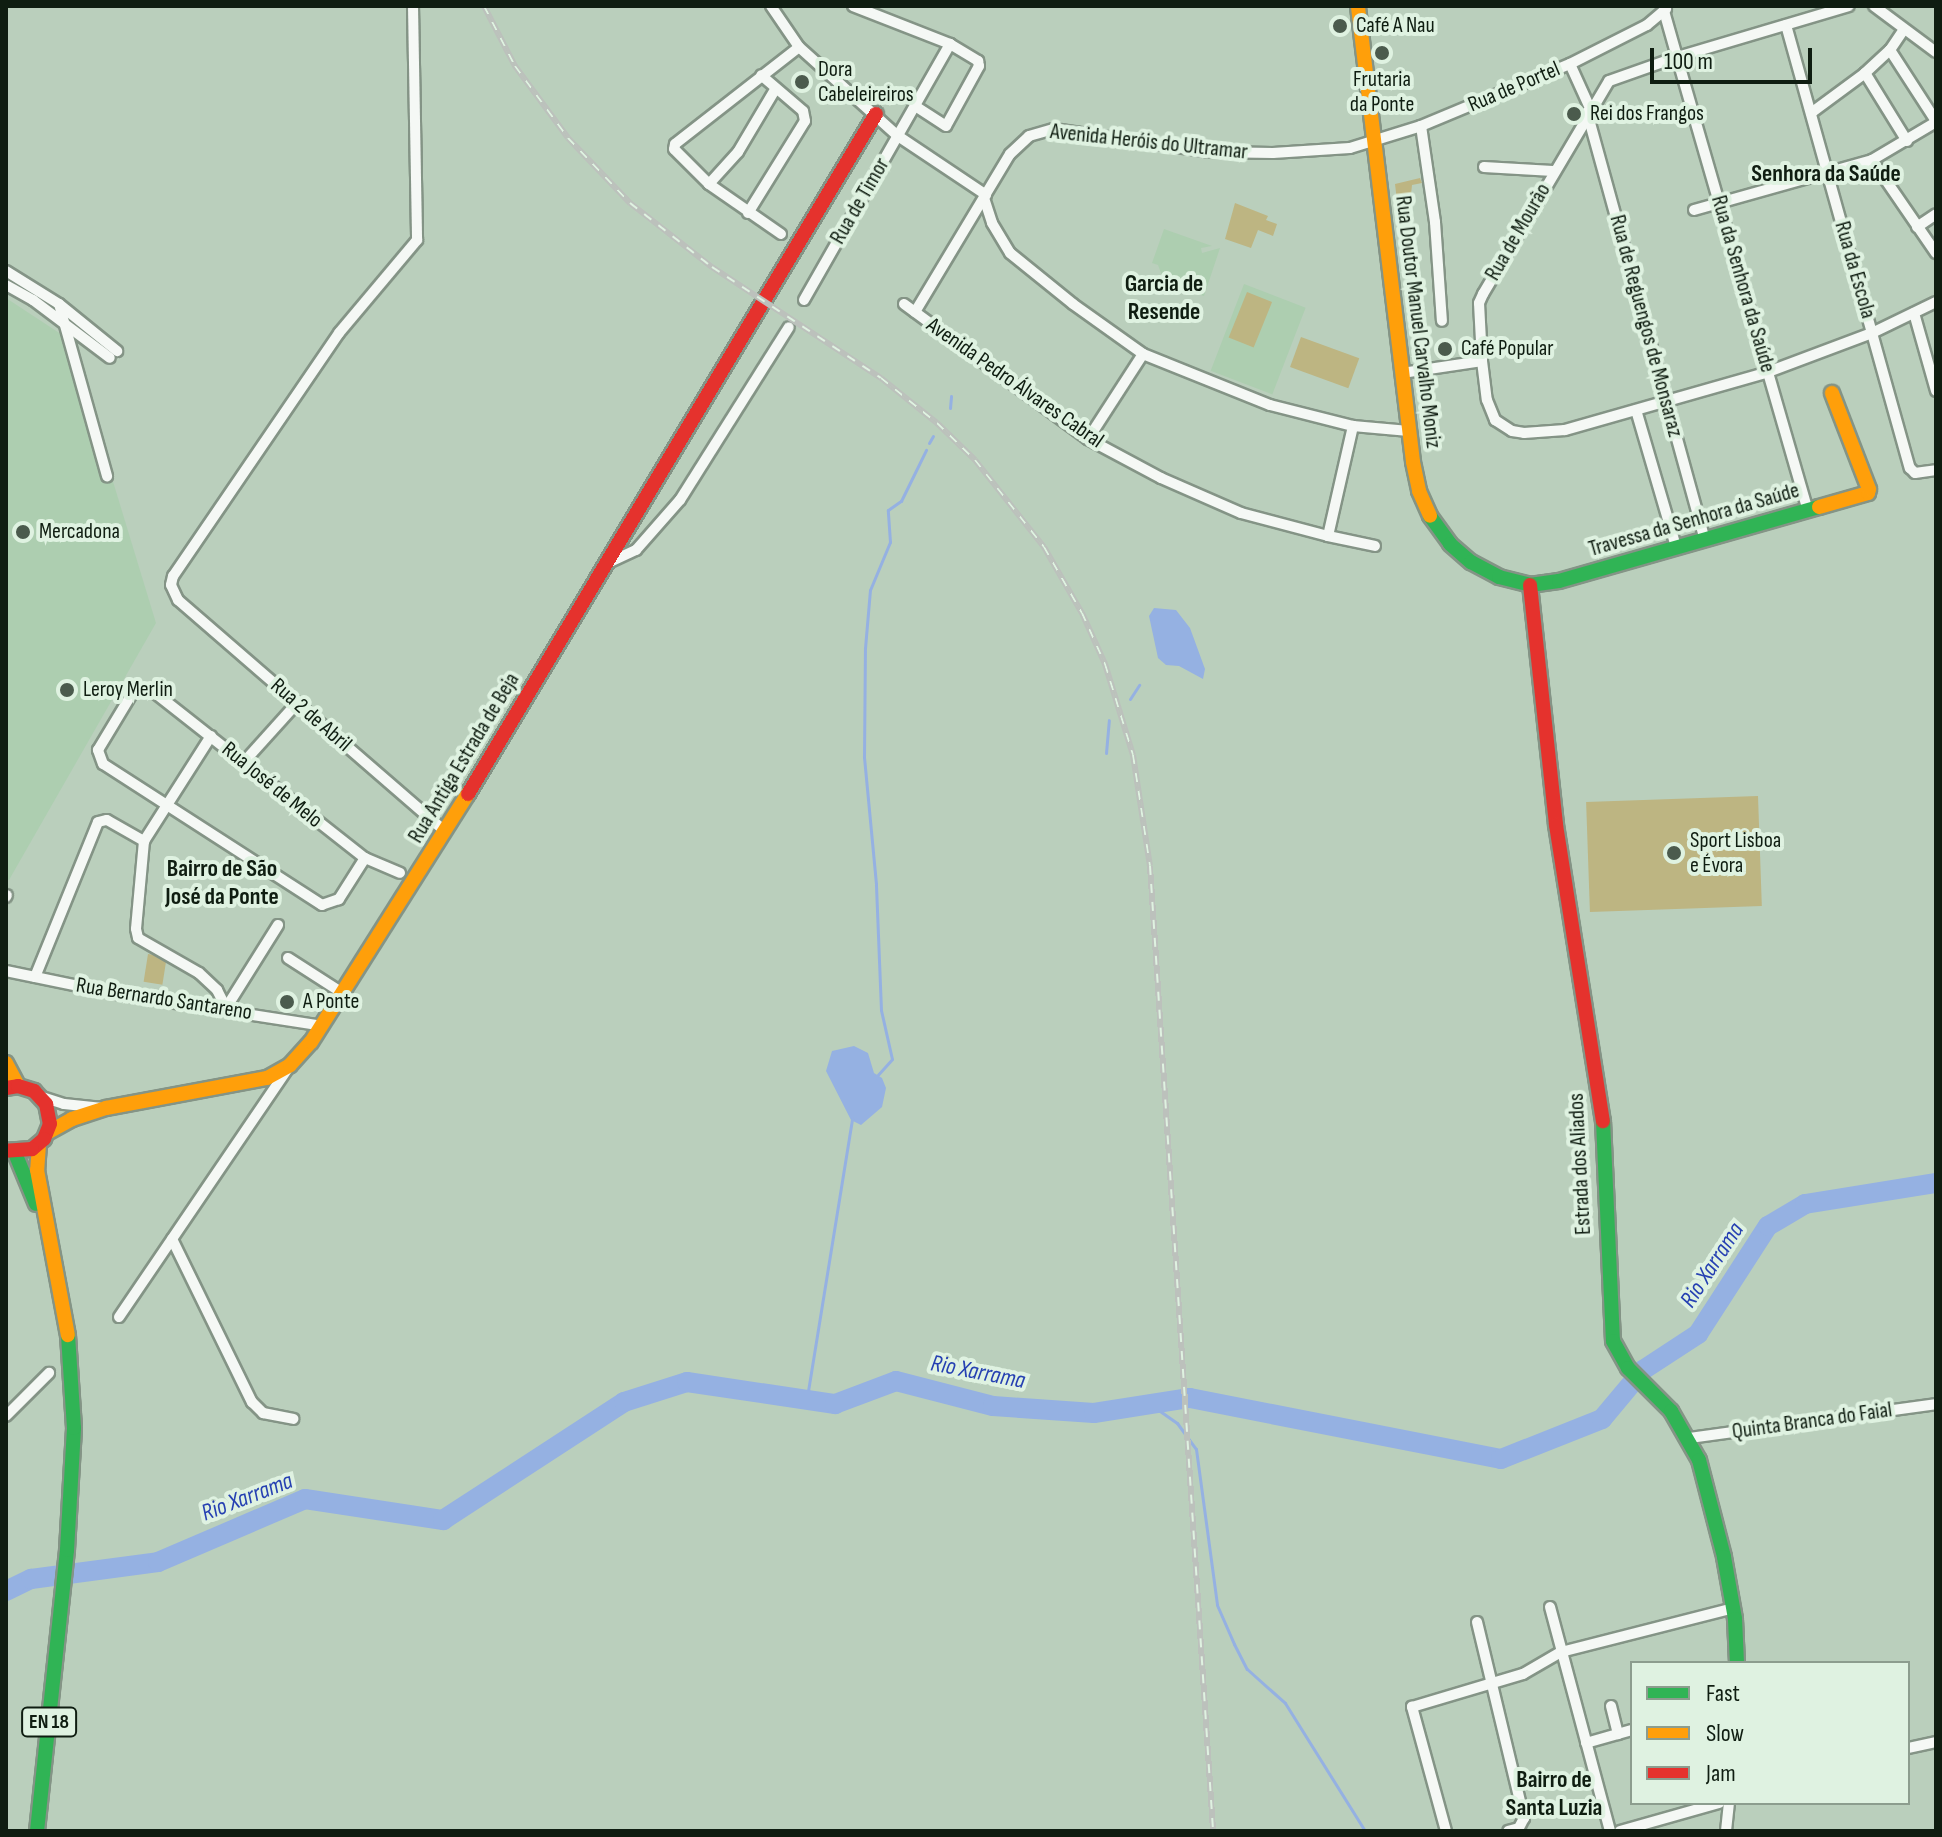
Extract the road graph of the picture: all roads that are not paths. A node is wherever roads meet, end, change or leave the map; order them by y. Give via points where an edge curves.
1 (413, 6) edge
2 (771, 6) edge
3 (853, 6) edge
4 (1351, 6) edge
5 (1358, 6) edge
6 (1849, 6) edge
7 (1874, 6) edge
8 (1666, 9) edge
9 (1786, 25) junction
10 (1904, 29) junction
11 (950, 44) junction
12 (799, 47) junction
13 (1890, 50) junction
14 (1936, 52) edge
15 (1677, 57) junction
16 (1570, 64) junction
17 (1865, 73) junction
18 (761, 75) junction
19 (776, 88) junction
20 (915, 106) junction
21 (1588, 110) junction
22 (1811, 113) junction
23 (876, 114) junction
24 (1936, 122) edge
25 (1421, 126) junction
26 (898, 136) junction
27 (1907, 141) junction
28 (1373, 143) junction
29 (1872, 160) junction
30 (1484, 167) dead end
31 (1553, 171) junction
32 (1828, 173) junction
33 (709, 184) junction
34 (985, 197) junction
35 (1720, 204) junction
36 (1694, 210) dead end
37 (748, 213) junction
38 (1936, 214) edge
39 (1917, 227) junction
40 (781, 234) dead end
41 (1936, 253) edge
42 (6, 271) edge
43 (6, 285) edge
44 (804, 300) dead end
45 (1936, 302) edge
46 (59, 304) junction
47 (904, 304) dead end
48 (915, 312) junction
49 (1914, 313) junction
50 (1442, 321) dead end
51 (62, 322) junction
52 (789, 327) dead end
53 (1872, 333) junction
54 (1143, 354) junction
55 (1482, 361) junction
56 (1768, 372) junction
57 (1402, 373) junction
58 (1936, 391) edge
59 (1832, 393) dead end
60 (1666, 402) junction
61 (1636, 410) junction
62 (1353, 426) junction
63 (1409, 431) junction
64 (1088, 439) junction
65 (1936, 470) edge
66 (107, 476) dead end
67 (1808, 511) junction
68 (1328, 536) junction
69 (1705, 539) junction
70 (1375, 546) dead end
71 (1676, 547) junction
72 (610, 562) junction
73 (1530, 585) junction
74 (297, 703) junction
75 (211, 736) junction
76 (243, 763) junction
77 (166, 804) junction
78 (445, 831) junction
79 (144, 841) junction
80 (365, 858) junction
81 (424, 866) junction
82 (400, 873) junction
83 (404, 898) junction
84 (278, 925) dead end
85 (288, 958) dead end
86 (6, 971) edge
87 (35, 977) junction
88 (344, 994) junction
89 (226, 1008) junction
90 (323, 1026) junction
91 (6, 1063) edge
92 (290, 1065) junction
93 (12, 1087) edge
94 (41, 1096) junction
95 (106, 1108) junction
96 (43, 1138) junction
97 (11, 1152) edge
98 (172, 1239) junction
99 (52, 1251) junction
100 (119, 1317) dead end
101 (49, 1373) dead end
102 (1936, 1404) edge
103 (6, 1416) edge
104 (293, 1419) dead end
105 (1689, 1438) junction
106 (1550, 1607) dead end
107 (1733, 1608) junction
108 (1477, 1622) dead end
109 (1561, 1652) junction
110 (1737, 1661) edge
111 (1492, 1685) junction
112 (1611, 1706) dead end
113 (1630, 1731) edge
114 (1618, 1734) junction
115 (1936, 1742) edge
116 (1586, 1743) junction
117 (1910, 1748) edge
118 (1712, 1805) edge
119 (1729, 1805) edge
120 (37, 1831) edge
121 (1446, 1831) edge
122 (1508, 1831) edge
123 (1610, 1831) edge
124 (1620, 1831) edge
125 (1726, 1831) edge

1 - 74 street, Rua 2 de Abril via 417,240 339,333 171,585 178,600
2 - 12 street, Rua de Timor
3 - 11 street
4 - 5 street
5 - 28 street, Rua Doutor Manuel Carvalho Moniz
6 - 9 street, Rua de Mourão
7 - 10 street
8 - 15 street, Rua da Senhora da Saúde
8 - 16 street, Rua de Portel
9 - 15 street, Rua de Mourão
9 - 22 street, Rua da Escola
10 - 13 street
10 - 14 street
11 - 20 street
11 - 20 street via 975,56 979,66 946,126
12 - 18 street
12 - 23 street, Rua de Timor
13 - 17 street
13 - 24 street
15 - 21 street, Rua de Mourão via 1614,76
15 - 35 street, Rua da Senhora da Saúde
16 - 21 street, Rua de Reguengos de Monsaraz
16 - 25 street, Rua de Portel
17 - 22 street
17 - 27 street
18 - 19 street
18 - 33 street via 675,144 675,154
19 - 33 street via 738,152
19 - 37 street via 803,111 805,121
20 - 26 street
21 - 31 street, Rua de Mourão
21 - 60 street, Rua de Reguengos de Monsaraz
22 - 32 street, Rua da Escola
23 - 26 street, Rua de Timor
23 - 72 street
24 - 27 street
25 - 28 street, Rua de Portel
25 - 50 street
26 - 34 street
26 - 44 street, Rua de Timor
27 - 29 street
28 - 34 street, Avenida Heróis do Ultramar via 1273,153 1210,152 1054,129 1019,143
28 - 57 street, Rua Doutor Manuel Carvalho Moniz
29 - 32 street
29 - 39 street
30 - 31 street
31 - 55 street, Rua de Mourão via 1479,303
32 - 35 street
32 - 53 street, Rua da Escola
33 - 37 street
34 - 48 street, Avenida Pedro Álvares Cabral
34 - 54 street via 995,231 1010,253
35 - 36 street
35 - 56 street, Rua da Senhora da Saúde
37 - 40 street
38 - 39 street
39 - 41 street
42 - 46 street
43 - 51 street
45 - 49 street, Rua de Mourão
46 - 51 street
46 - 51 street via 114,354
47 - 48 street
48 - 64 street, Avenida Pedro Álvares Cabral
49 - 53 street, Rua de Mourão
49 - 58 street
51 - 66 street
52 - 72 street, Rua Antiga Estrada de Beja via 680,500 636,550
53 - 56 street, Rua de Mourão
53 - 65 street, Rua da Escola via 1910,468 1915,473
54 - 62 street via 1247,397
54 - 64 street
55 - 57 street
55 - 61 street, Rua de Mourão via 1490,410 1512,431 1565,430
56 - 60 street, Rua de Mourão
56 - 67 street, Rua da Senhora da Saúde
57 - 63 street, Rua Doutor Manuel Carvalho Moniz
59 - 67 street, Travessa da Senhora da Saúde via 1869,489
60 - 61 street, Rua de Mourão
60 - 69 street, Rua de Reguengos de Monsaraz
61 - 71 street, Rua de Reguengos de Monsaraz
62 - 63 street
62 - 68 street
63 - 73 street, Rua Doutor Manuel Carvalho Moniz via 1419,491 1450,544 1499,577
64 - 68 street, Avenida Pedro Álvares Cabral via 1241,513
67 - 69 street, Travessa da Senhora da Saúde
68 - 70 street, Avenida Pedro Álvares Cabral
69 - 71 street, Travessa da Senhora da Saúde
71 - 73 street, Travessa da Senhora da Saúde
72 - 78 street, Rua Antiga Estrada de Beja
73 - 105 street, Estrada dos Aliados via 1556,825 1603,1118 1613,1341 1628,1368 1671,1411
74 - 76 street
74 - 78 street, Rua 2 de Abril
75 - 76 street, Rua José de Melo
75 - 77 street
75 - 77 street, Rua José de Melo via 150,689 133,692 101,742 99,759
76 - 80 street, Rua José de Melo
77 - 79 street
77 - 80 street via 322,905 339,899
78 - 81 street, Rua Antiga Estrada de Beja
79 - 87 street via 107,820 98,822
79 - 89 street via 136,934 199,973
80 - 82 street, Rua José de Melo
81 - 82 street
81 - 83 street, Rua Antiga Estrada de Beja
82 - 83 street
83 - 88 street, Rua Antiga Estrada de Beja
84 - 89 street
85 - 88 street
86 - 87 street, Rua Bernardo Santareno
87 - 89 street, Rua Bernardo Santareno
88 - 90 street, Rua Antiga Estrada de Beja
89 - 90 street, Rua Bernardo Santareno
90 - 92 street, Rua Antiga Estrada de Beja
91 - 93 street
92 - 95 street, Rua Antiga Estrada de Beja via 252,1082
92 - 98 street
93 - 94 street
94 - 95 street
94 - 96 street via 49,1114
95 - 96 street, Rua Antiga Estrada de Beja via 72,1119
96 - 97 street, Rua Antiga Estrada de Beja
96 - 99 street via 37,1170
97 - 99 street
98 - 100 street
98 - 104 street via 252,1402 263,1413
99 - 120 street, EN 18 via 74,1390 67,1550
101 - 103 street
102 - 105 street, Quinta Branca do Faial
105 - 107 street, Estrada dos Aliados via 1699,1460
106 - 109 street
107 - 109 street
107 - 110 street, Estrada dos Aliados
108 - 111 street
109 - 111 street
109 - 116 street
111 - 121 street via 1412,1707
111 - 122 street via 1524,1818 1519,1828
112 - 114 street
113 - 114 street
114 - 116 street
115 - 117 street
116 - 123 street
118 - 124 street
119 - 125 street

